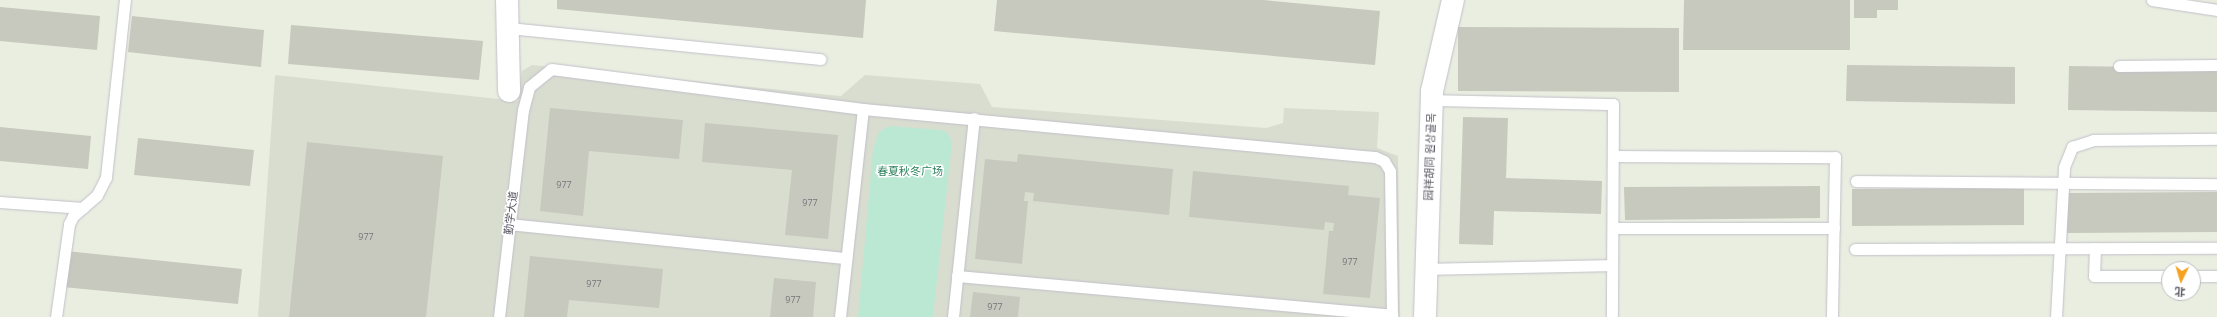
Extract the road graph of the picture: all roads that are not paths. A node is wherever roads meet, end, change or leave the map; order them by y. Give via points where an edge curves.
1 (125, 0) edge
2 (507, 0) edge
3 (1453, 0) edge
4 (2152, 0) edge
5 (2217, 10) edge
6 (509, 28) junction
7 (820, 59) dead end
8 (2217, 65) edge
9 (2119, 66) dead end
10 (510, 91) dead end
11 (1432, 100) junction
12 (863, 109) junction
13 (974, 118) junction
14 (2217, 139) edge
15 (1613, 156) junction
16 (1856, 180) dead end
17 (2217, 184) edge
18 (2063, 185) junction
19 (0, 202) edge
20 (83, 208) junction
21 (510, 224) junction
22 (1613, 228) junction
23 (1834, 228) junction
24 (2060, 248) junction
25 (2095, 248) junction
26 (2217, 248) edge
27 (1855, 249) dead end
28 (846, 258) junction
29 (1612, 265) junction
30 (1426, 269) junction
31 (957, 276) junction
32 (2161, 276) edge
33 (2201, 276) edge
34 (2217, 276) edge
35 (1392, 316) edge
36 (56, 317) edge
37 (499, 317) edge
38 (840, 317) edge
39 (953, 317) edge
40 (1425, 317) edge
41 (1612, 317) edge
42 (1832, 317) edge
43 (2056, 317) edge

1 - 20 lane via 106,177 97,195
2 - 6 street
3 - 11 street, 园祥胡同 원상골목 via 1436,68
4 - 5 lane
6 - 7 lane
6 - 10 street
8 - 9 lane
11 - 15 lane via 1613,104
11 - 30 street, 园祥胡同 원상골목
12 - 13 lane, 勤学大道
12 - 21 lane, 勤学大道 via 551,69 529,87 523,110
12 - 28 lane
13 - 31 lane
13 - 35 lane, 勤学大道 via 1375,157 1384,161 1390,171
14 - 18 lane via 2080,143 2067,156
15 - 22 lane
15 - 23 lane via 1835,157
16 - 18 lane
17 - 18 lane
18 - 24 lane
19 - 20 lane
20 - 36 lane via 73,216 63,245
21 - 28 lane
21 - 37 lane, 勤学大道
22 - 23 lane
22 - 29 lane
23 - 42 lane
24 - 25 lane
24 - 27 lane
24 - 43 lane
25 - 26 lane
25 - 32 lane via 2094,276
28 - 38 lane
29 - 30 lane
29 - 41 lane
30 - 40 street, 园祥胡同 원상골목
31 - 35 lane
31 - 39 lane
33 - 34 lane

